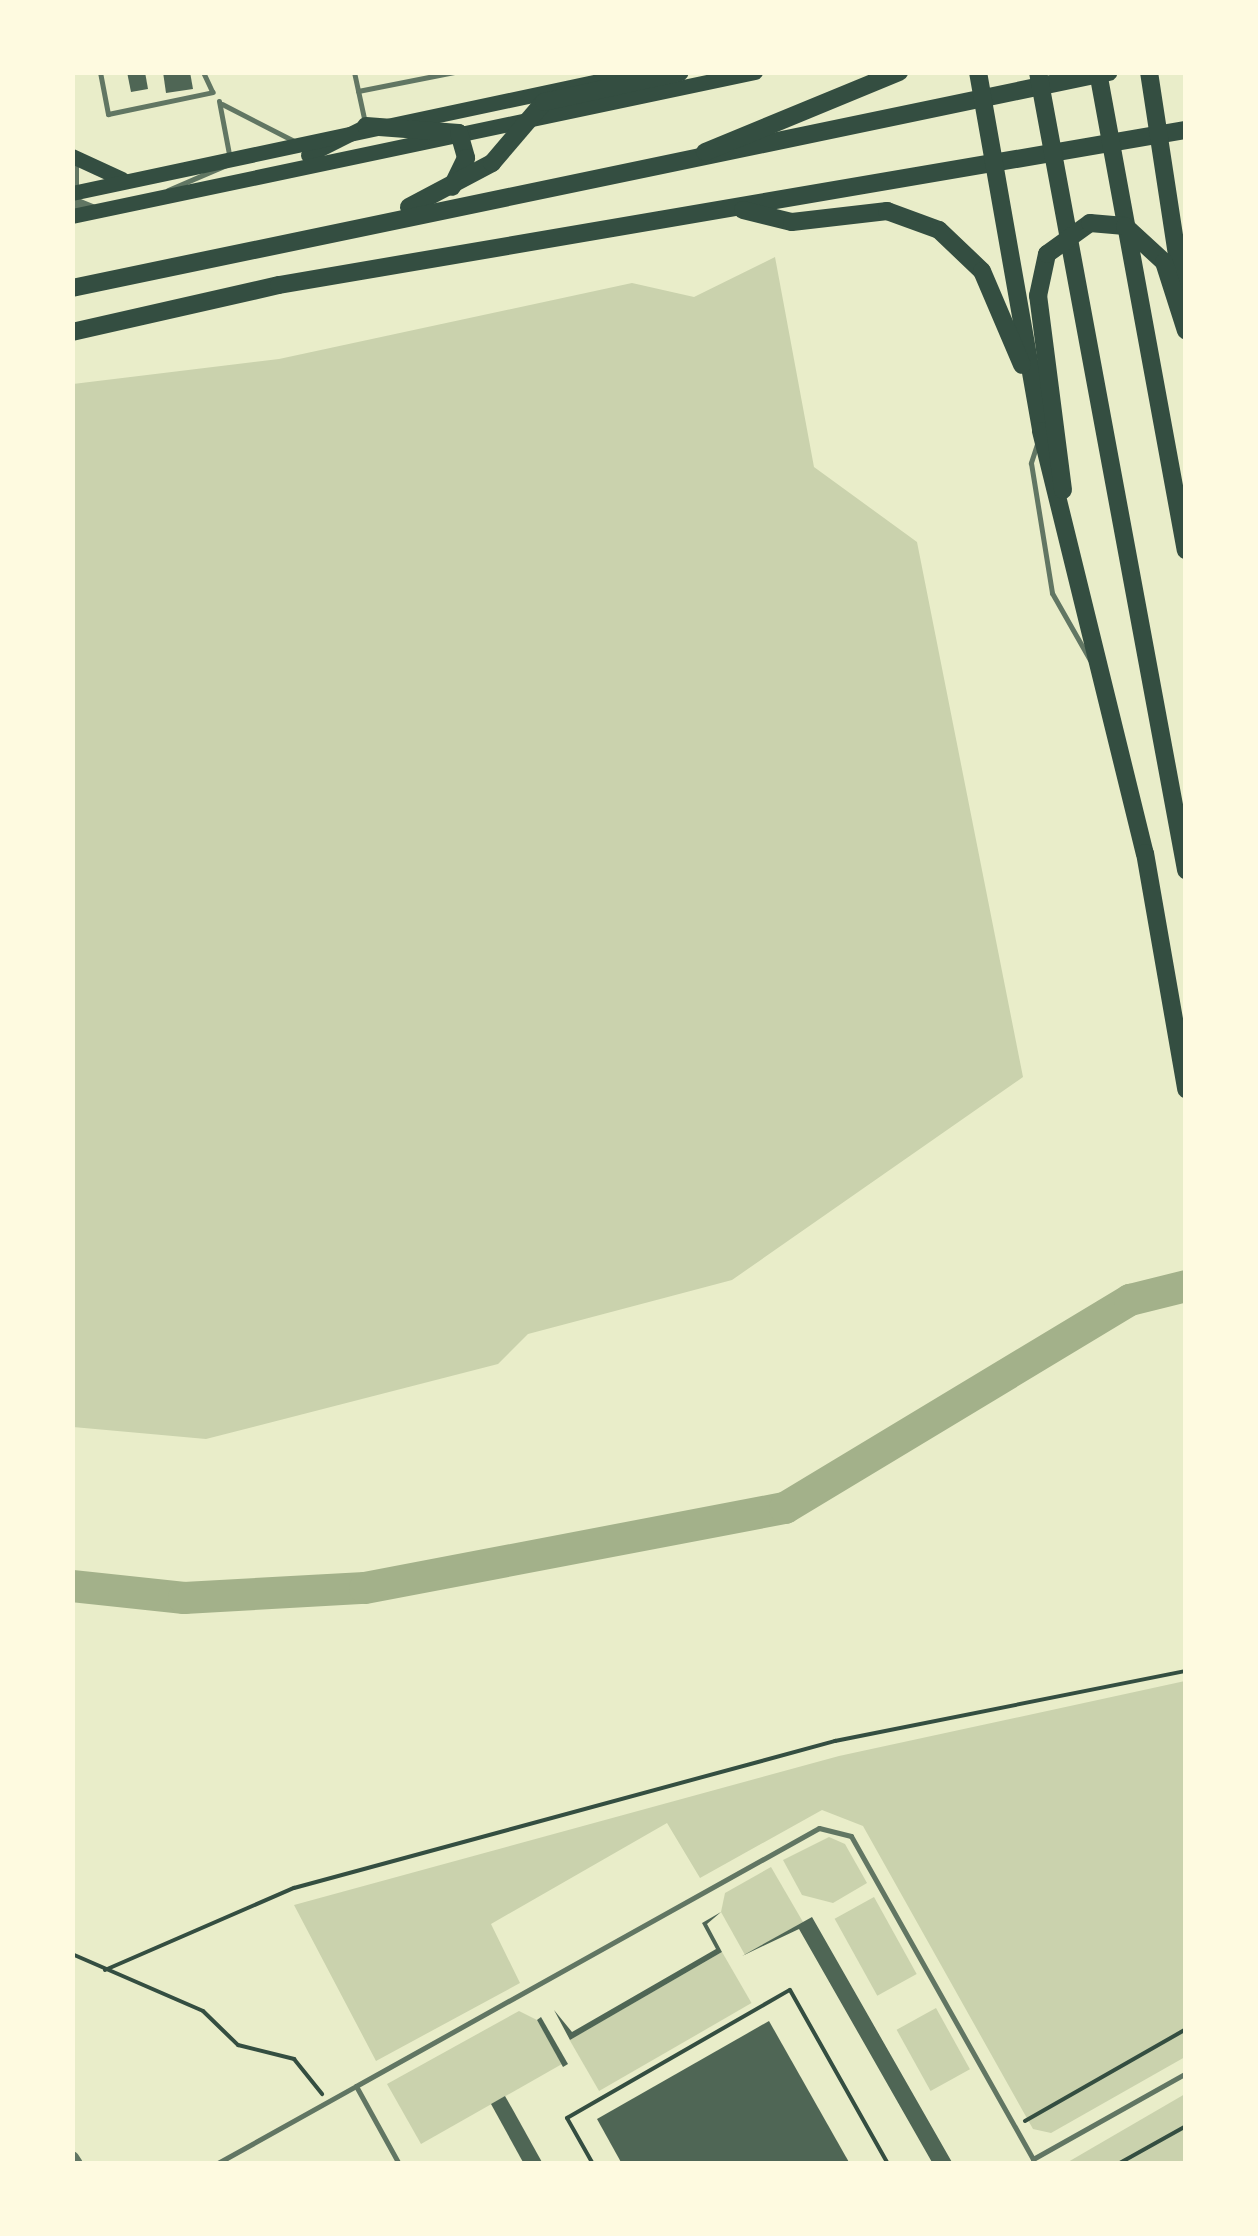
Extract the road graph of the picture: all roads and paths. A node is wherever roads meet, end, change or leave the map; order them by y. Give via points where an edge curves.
1 (100, 72) edge
2 (203, 72) edge
3 (354, 72) edge
4 (454, 72) edge
5 (640, 72) edge
6 (680, 72) edge
7 (756, 72) edge
8 (898, 72) edge
9 (978, 72) edge
10 (1038, 72) edge
11 (1098, 72) edge
12 (1109, 72) edge
13 (1149, 72) edge
14 (358, 91) junction
15 (213, 92) junction
16 (981, 94) junction
17 (219, 101) junction
18 (522, 118) junction
19 (366, 126) junction
20 (1186, 130) edge
21 (459, 133) junction
22 (1158, 136) junction
23 (294, 141) junction
24 (705, 152) junction
25 (229, 155) junction
26 (72, 156) edge
27 (995, 160) junction
28 (72, 168) edge
29 (288, 168) junction
30 (126, 180) junction
31 (452, 187) junction
32 (162, 194) junction
33 (74, 196) edge
34 (100, 209) junction
35 (743, 210) junction
36 (72, 216) edge
37 (385, 219) junction
38 (72, 288) edge
39 (1186, 312) edge
40 (1186, 331) edge
41 (72, 332) edge
42 (1033, 390) junction
43 (1041, 432) junction
44 (1064, 524) junction
45 (1186, 550) edge
46 (1097, 669) junction
47 (1186, 870) edge
48 (1186, 1089) edge
49 (1186, 1670) edge
50 (72, 1954) edge
51 (105, 1970) junction
52 (1186, 2029) edge
53 (1186, 2073) edge
54 (356, 2086) junction
55 (326, 2102) junction
56 (1015, 2126) junction
57 (1186, 2126) edge
58 (216, 2164) edge
59 (399, 2164) edge
60 (593, 2164) edge
61 (888, 2164) edge
62 (1118, 2164) edge

1 - 15 lane via 108,114
2 - 15 lane
3 - 14 lane
4 - 14 lane
5 - 19 main road
6 - 18 main road via 544,102
7 - 18 main road
8 - 24 main road
9 - 16 main road
10 - 47 main road
11 - 45 main road
12 - 16 main road
13 - 22 main road
14 - 19 lane
15 - 17 lane
16 - 24 main road
16 - 27 main road
17 - 23 lane
17 - 25 lane
18 - 21 main road
18 - 31 main road via 492,163
19 - 21 main road
19 - 23 main road
19 - 29 main road
20 - 22 main road
21 - 29 main road
21 - 31 main road via 466,158
22 - 27 main road
22 - 39 main road
23 - 25 main road
24 - 37 main road
25 - 30 main road
25 - 32 lane via 218,172
26 - 30 main road
27 - 35 main road
27 - 42 main road
28 - 33 street
29 - 32 main road
30 - 33 main road
31 - 37 main road
32 - 34 main road
33 - 34 street
34 - 36 main road
35 - 41 main road via 280,285
35 - 42 main road via 792,222 887,211 939,230 982,271
37 - 38 main road
40 - 44 main road via 1164,262 1126,226 1090,224 1046,254 1038,296
42 - 43 main road
43 - 44 main road
43 - 46 lane via 1031,463 1044,558 1074,640
44 - 46 main road
46 - 48 main road via 1145,853
49 - 51 path via 835,1742 312,1883
50 - 51 path
51 - 55 path via 202,2011 238,2045 294,2059
52 - 56 path
53 - 56 lane via 1033,2159
54 - 55 lane
54 - 56 lane via 819,1828 851,1836
54 - 59 lane
55 - 58 lane
57 - 62 path
60 - 61 path via 567,2118 790,1990

